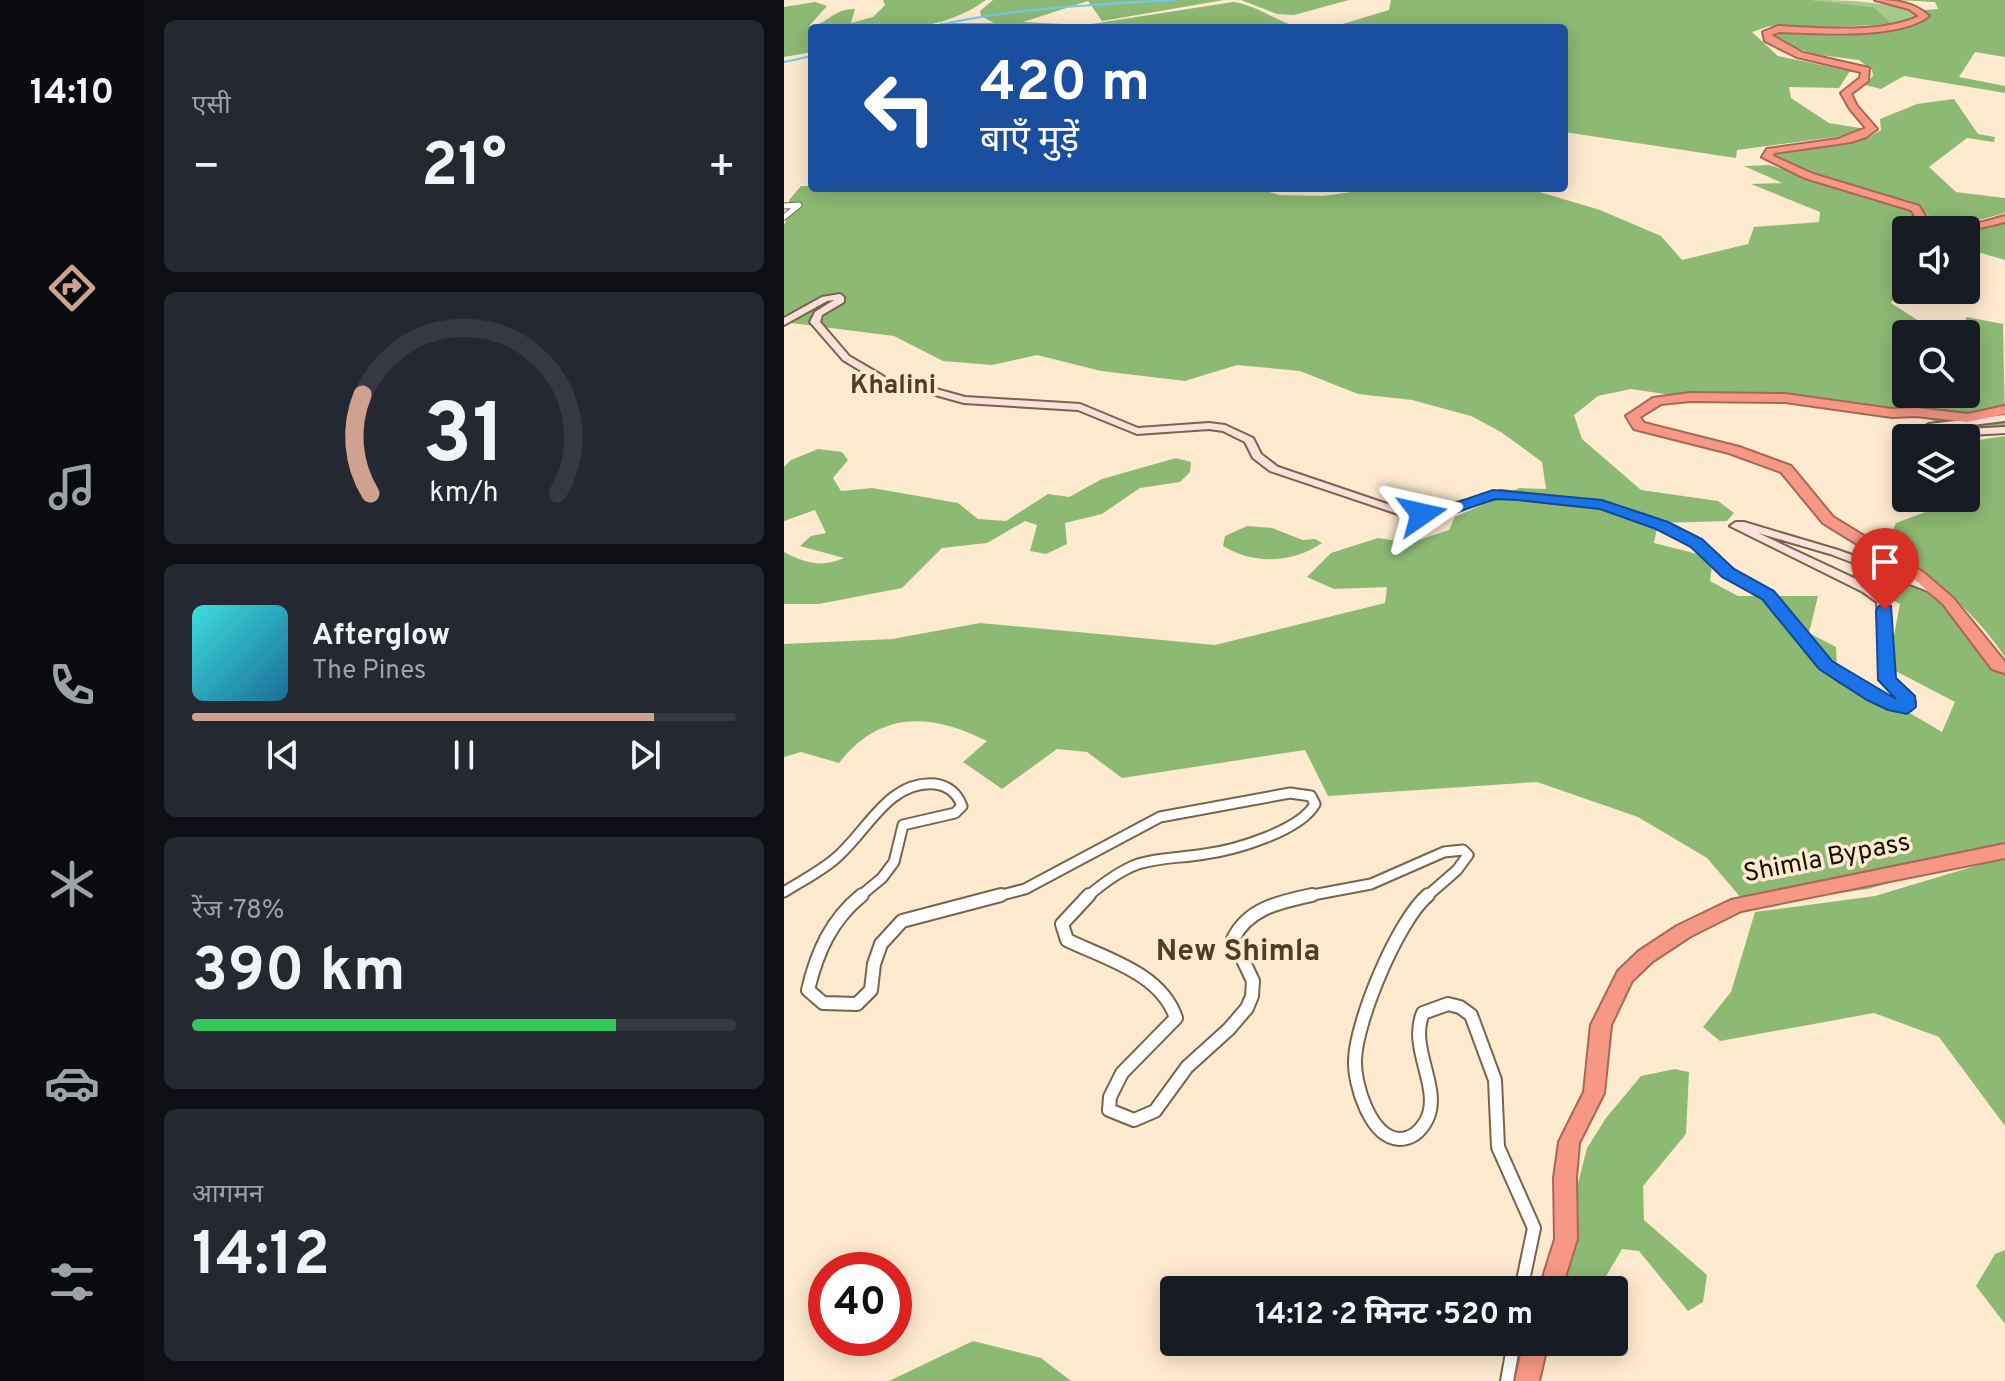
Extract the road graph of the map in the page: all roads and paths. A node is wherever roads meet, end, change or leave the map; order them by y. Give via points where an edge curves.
1 (1879, 0) edge
2 (784, 206) edge
3 (784, 217) edge
4 (2005, 219) edge
5 (784, 322) edge
6 (2005, 410) edge
7 (2005, 418) edge
8 (1954, 424) edge
9 (2005, 430) edge
10 (1980, 431) edge
11 (1932, 588) junction
12 (2005, 668) edge
13 (2005, 851) edge
14 (784, 892) edge
15 (1524, 1276) edge
16 (1554, 1276) edge
17 (1511, 1356) edge
18 (1533, 1356) edge
19 (1507, 1381) edge
20 (1527, 1381) edge

1 - 4 highway via 1912,7 1925,16 1916,23 1892,26 1778,29 1766,34 1800,55 1866,70 1865,79 1846,93 1872,129 1864,135 1771,151 1767,157 1809,176 1915,208 1930,225 1964,228
2 - 3 street via 799,205
5 - 11 street via 825,299 840,297 815,322 838,351 893,389 929,390 964,400 1080,407 1137,431 1225,428 1249,440 1257,456 1274,469 1404,513 1431,513 1501,494 1613,507 1697,543 1728,573 1773,600 1826,665 1899,707 1909,702 1887,680 1883,601 1735,526 1834,552
6 - 11 highway via 1968,418 1785,398 1690,397 1658,401 1633,416 1639,426 1786,469 1828,520
7 - 8 street
9 - 10 street
11 - 12 highway
13 - 16 highway, Shimla Bypass via 1737,905 1646,956 1625,976 1601,1025 1594,1093 1569,1142 1566,1239
14 - 15 street via 836,858 905,787 933,783 959,797 962,806 955,813 903,825 895,862 822,940 808,990 823,1003 848,1006 871,990 881,944 902,921 1015,894 1160,817 1290,793 1311,796 1315,804 1310,813 1233,849 1141,863 1121,872 1077,905 1062,924 1067,940 1154,983 1173,1007 1174,1023 1110,1094 1109,1110 1140,1120 1161,1106 1178,1076 1236,1021 1254,994 1253,977 1233,939 1240,925 1283,900 1361,887 1403,873 1444,850 1465,851 1461,866 1409,916 1381,974 1354,1061 1370,1121 1404,1139 1424,1126 1430,1107 1417,1037 1420,1016 1450,1004 1471,1015 1495,1080 1498,1147 1534,1228
17 - 19 street
18 - 20 highway

